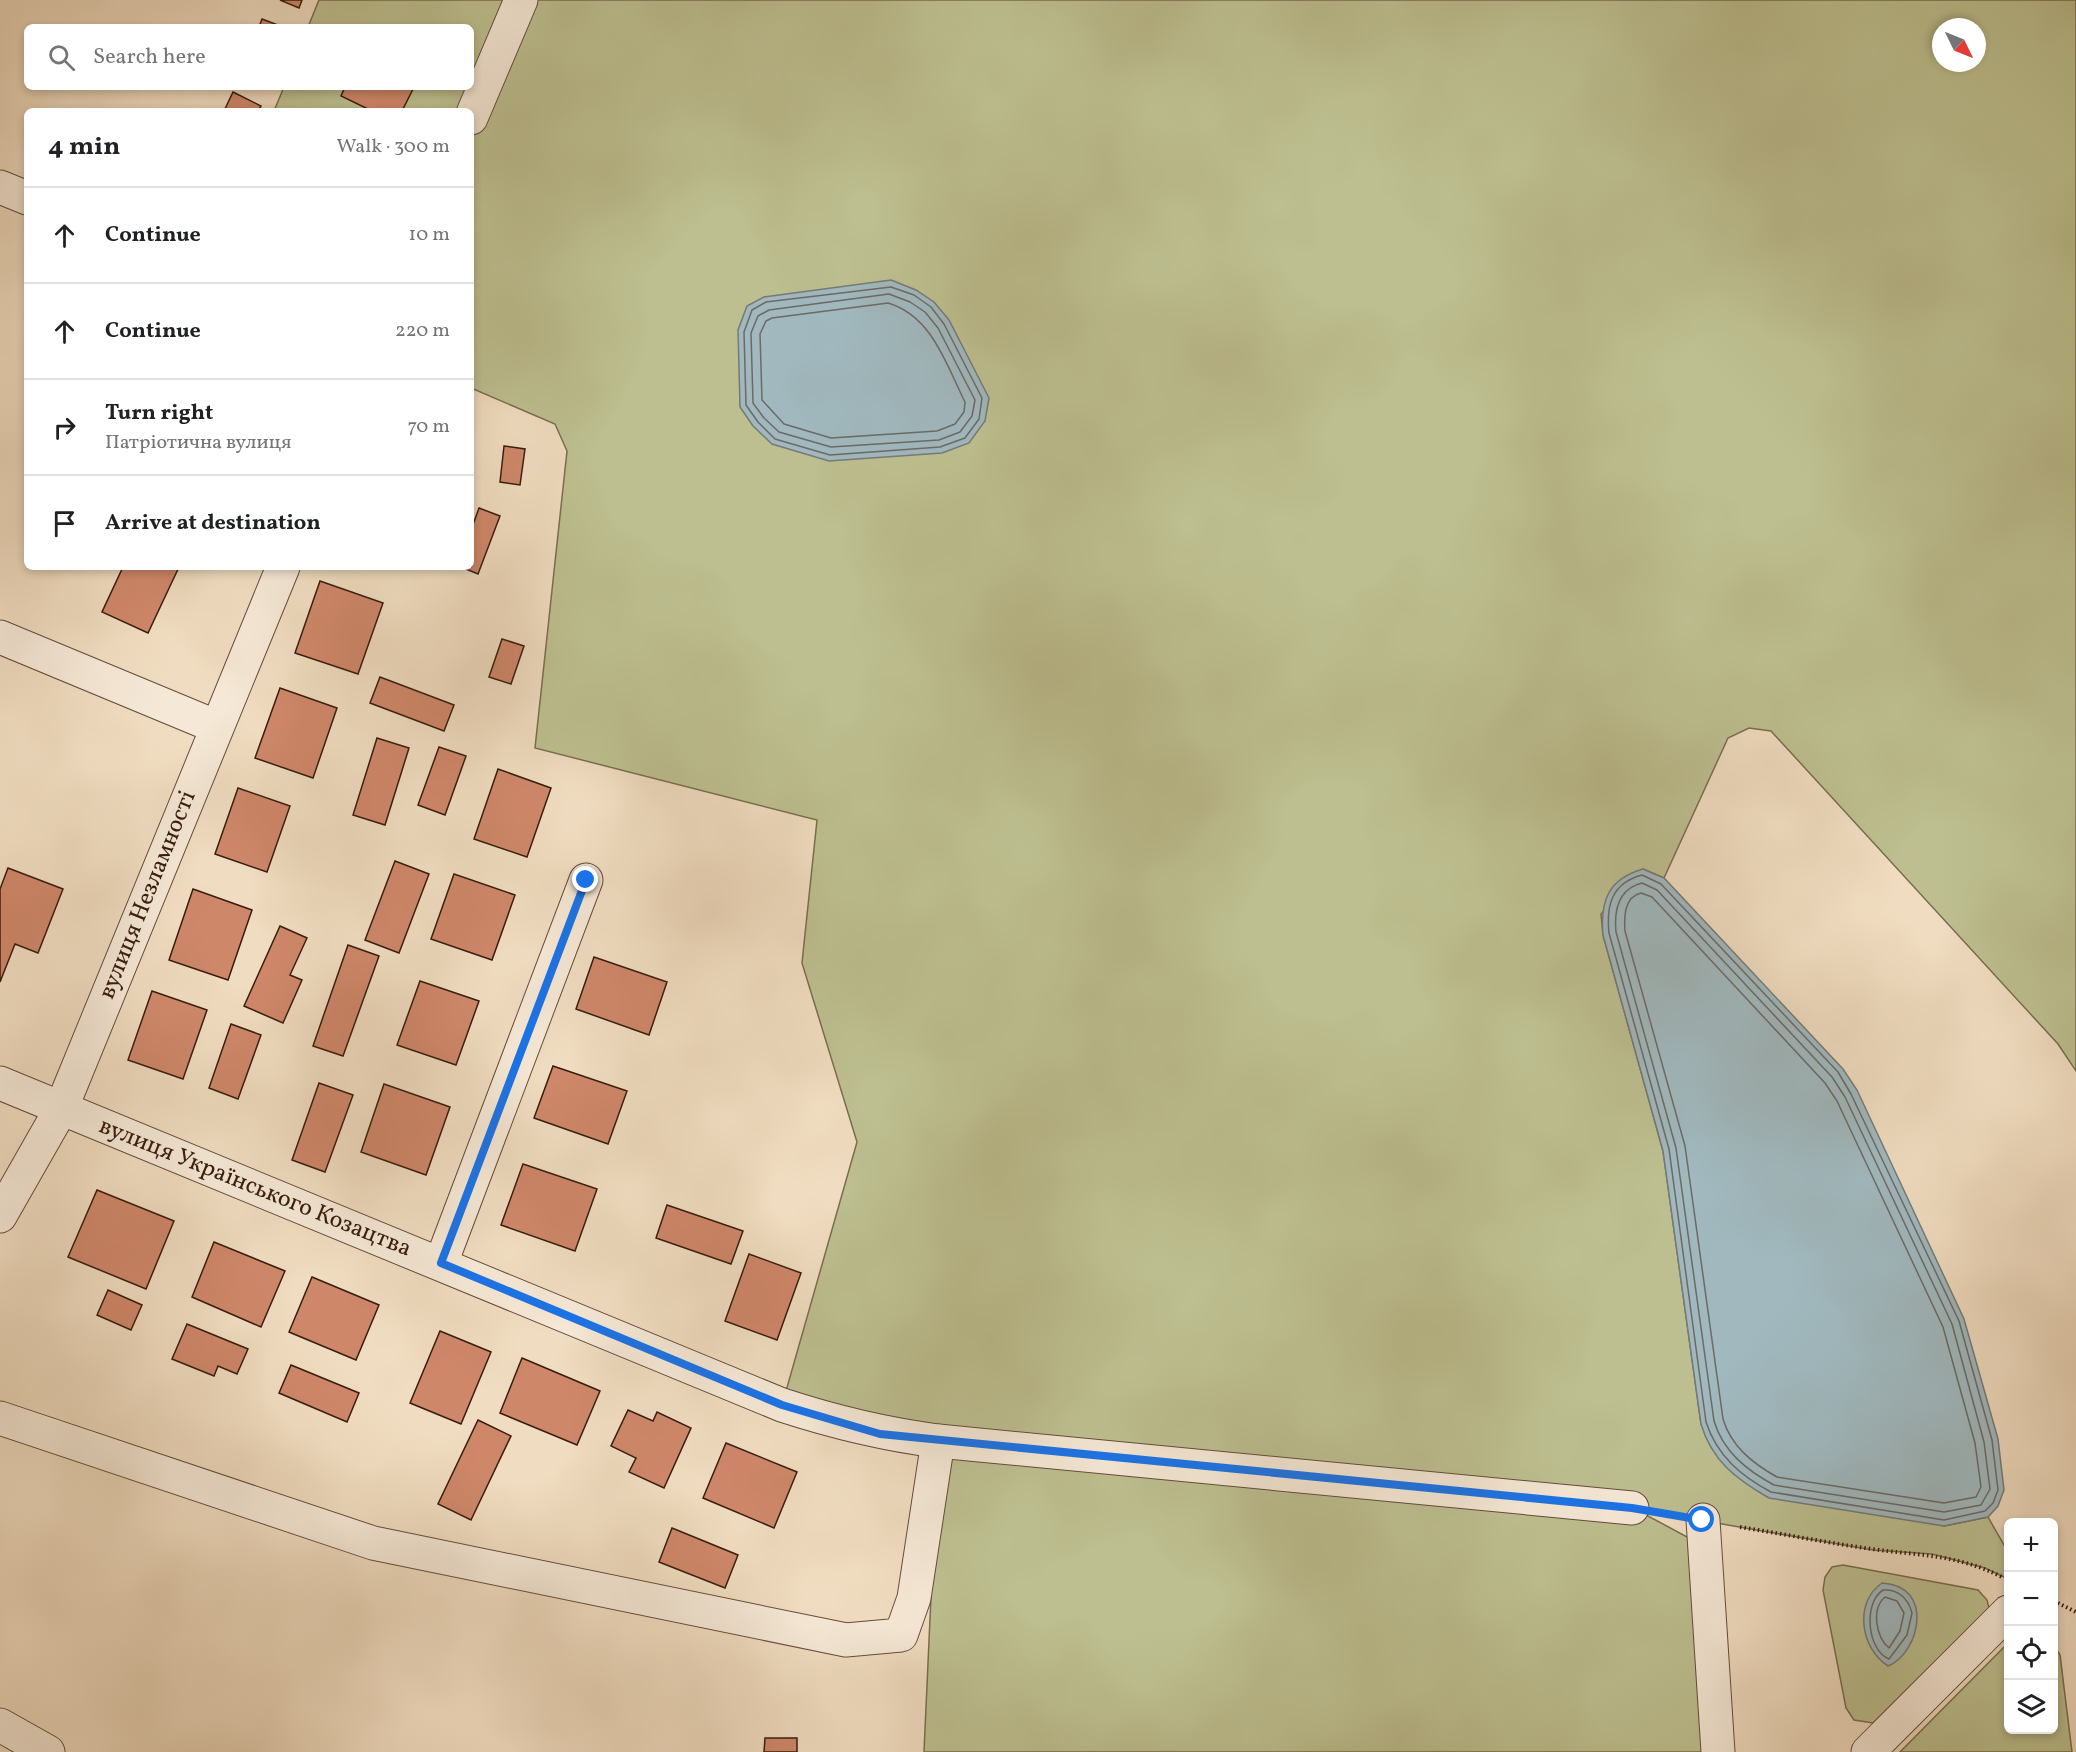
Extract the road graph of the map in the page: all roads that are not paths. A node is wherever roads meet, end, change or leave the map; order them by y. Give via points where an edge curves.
1 (521, 0) edge
2 (474, 111) edge
3 (0, 187) edge
4 (24, 197) edge
5 (282, 570) edge
6 (0, 637) edge
7 (217, 727) junction
8 (586, 880) dead end
9 (0, 1083) edge
10 (61, 1109) junction
11 (0, 1216) edge
12 (441, 1263) junction
13 (0, 1418) edge
14 (938, 1441) junction
15 (1632, 1508) dead end
16 (1702, 1520) road end
17 (2004, 1616) edge
18 (0, 1725) edge
19 (48, 1752) edge
20 (1718, 1752) edge
21 (1868, 1752) edge

1 - 2 street
3 - 4 street
5 - 7 street, вулиця Незламності
6 - 7 street
7 - 10 street, вулиця Незламності
8 - 12 street
9 - 10 street, вулиця Українського Козацтва
10 - 11 street, вулиця Незламності
10 - 12 street, вулиця Українського Козацтва
12 - 14 street, вулиця Українського Козацтва via 782,1405 880,1434
13 - 14 street via 373,1543 846,1640 901,1635 914,1598
14 - 15 street, вулиця Українського Козацтва
16 - 20 street
17 - 21 street
18 - 19 street

